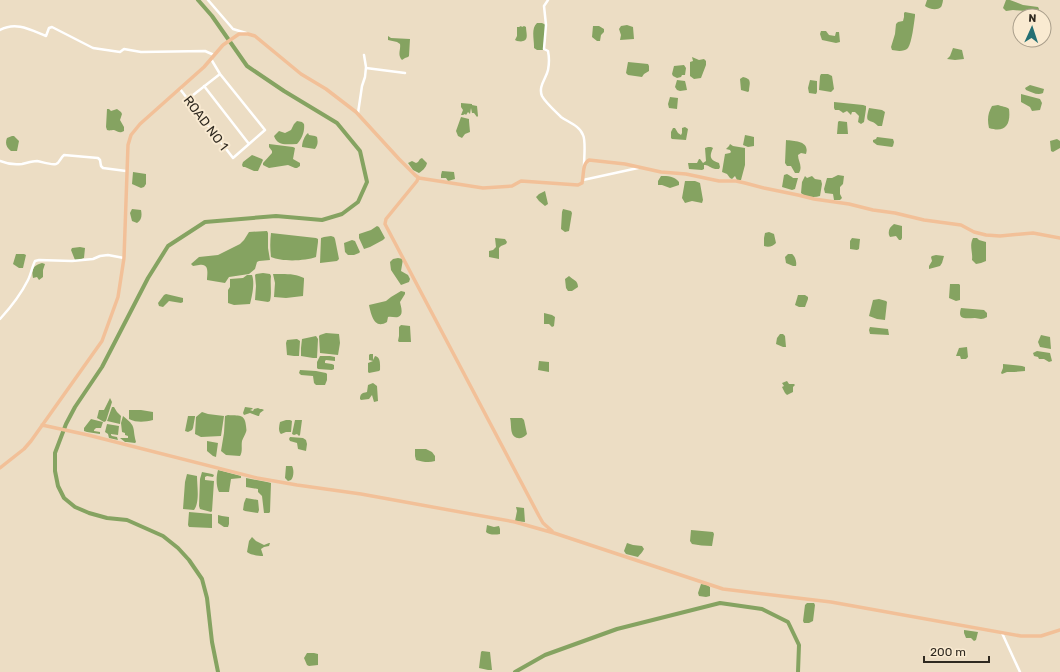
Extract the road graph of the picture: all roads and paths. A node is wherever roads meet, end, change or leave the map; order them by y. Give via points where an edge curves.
1 (208, 0) edge
2 (548, 0) edge
3 (0, 30) edge
4 (248, 34) junction
5 (364, 55) dead end
6 (215, 56) junction
7 (211, 59) junction
8 (366, 68) junction
9 (405, 73) dead end
10 (220, 74) junction
11 (204, 86) junction
12 (180, 88) junction
13 (188, 99) junction
14 (358, 114) junction
15 (249, 144) junction
16 (0, 161) edge
17 (584, 166) junction
18 (639, 167) junction
19 (126, 172) junction
20 (418, 178) junction
21 (582, 180) junction
22 (1060, 234) edge
23 (1058, 237) edge
24 (124, 258) junction
25 (0, 319) edge
26 (42, 425) junction
27 (0, 468) edge
28 (554, 532) junction
29 (1060, 630) edge
30 (1002, 633) junction
31 (1020, 672) edge

1 - 4 street via 234,29
2 - 17 street via 544,6 544,49 548,51 548,70 542,82 542,95 583,135
3 - 6 street via 18,26 46,36 52,27 93,48 120,52 124,49 141,52 205,52
4 - 6 main road via 239,34 223,45
4 - 14 main road via 255,36 301,74 342,100
5 - 8 street
6 - 7 main road
7 - 10 street
7 - 12 main road
8 - 9 street
8 - 14 street
10 - 11 street
10 - 15 street via 265,130
11 - 13 street
11 - 15 street
12 - 13 street, ROAD NO 1
12 - 19 main road via 140,124 131,136
13 - 15 street, ROAD NO 1 via 233,158
14 - 20 main road
16 - 19 street via 8,164 36,161 57,164 64,155 98,158 104,168
17 - 18 main road via 589,160
17 - 21 main road
18 - 21 street
18 - 23 main road via 719,181 736,181 814,200 849,204 924,220 961,224 974,232 986,235 1033,233
19 - 24 main road
20 - 21 main road via 483,188 512,186 521,181 578,185
20 - 28 main road via 386,219 385,224 539,516
22 - 23 street
24 - 25 street via 108,255 72,261 35,261 19,296
24 - 26 main road via 118,298 104,336
26 - 27 main road via 24,449
26 - 28 main road via 257,478 485,516
28 - 30 main road via 723,589 831,602
29 - 30 main road via 1036,637
30 - 31 street

